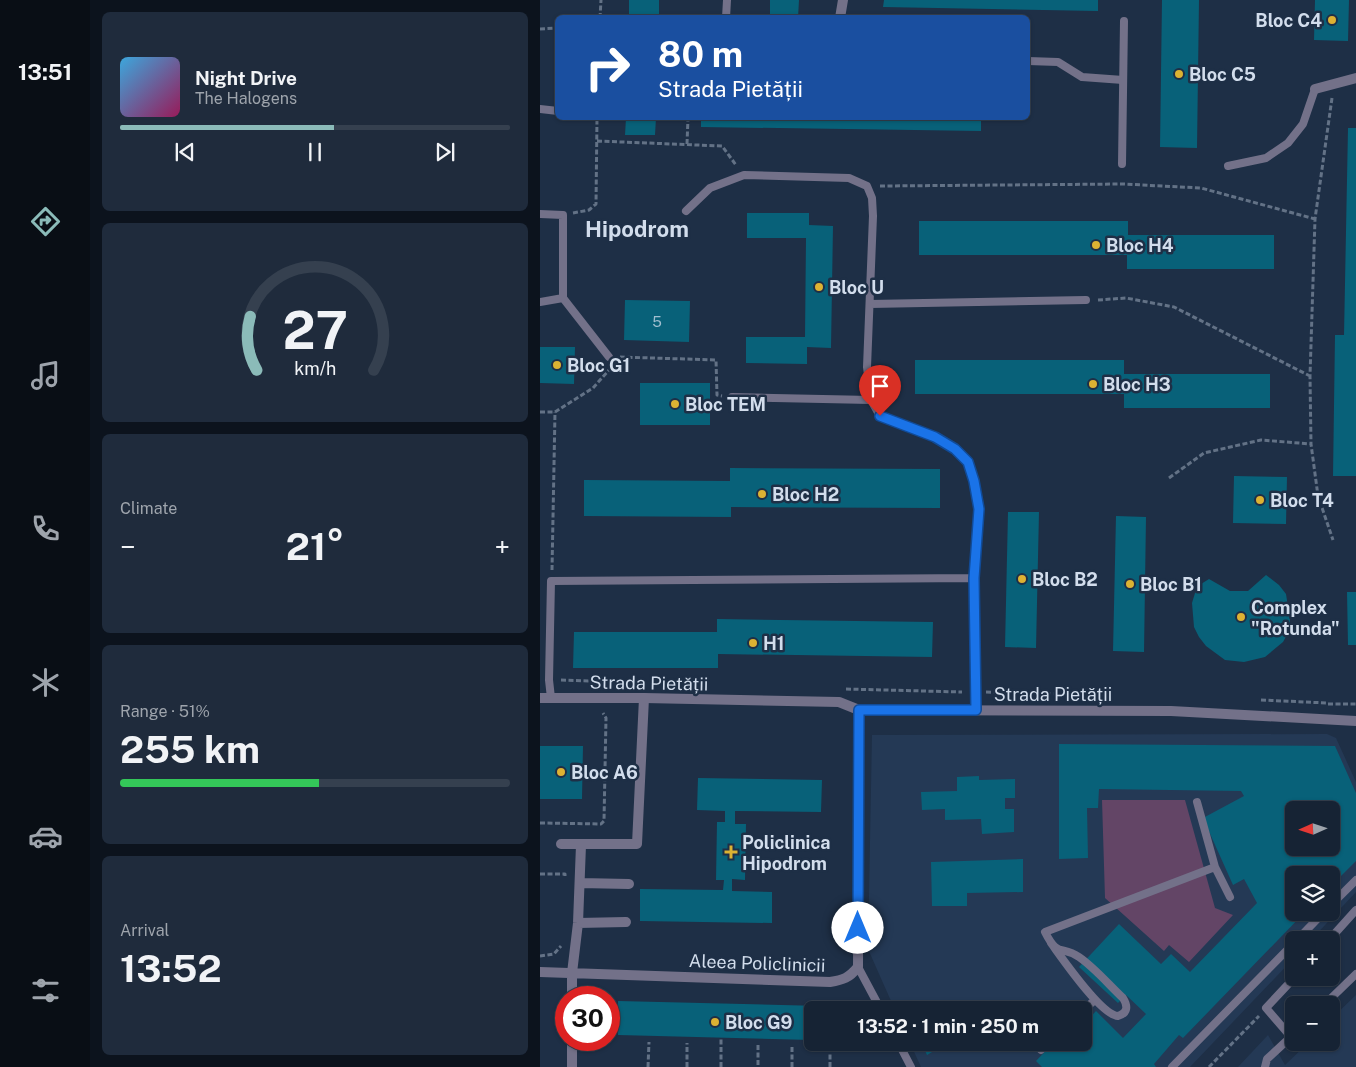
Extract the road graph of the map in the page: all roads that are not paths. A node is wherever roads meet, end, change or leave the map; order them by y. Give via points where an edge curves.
1 (727, 0) edge
2 (843, 0) edge
3 (726, 15) edge
4 (840, 15) edge
5 (1124, 21) dead end
6 (1030, 61) edge
7 (1356, 78) edge
8 (1123, 80) junction
9 (1314, 89) joint
10 (540, 109) edge
11 (555, 110) edge
12 (1122, 164) dead end
13 (1228, 166) dead end
14 (686, 211) dead end
15 (540, 214) edge
16 (563, 298) junction
17 (1086, 300) road end
18 (540, 302) edge
19 (870, 304) junction
20 (610, 357) road end
21 (732, 396) road end
22 (871, 400) junction
23 (974, 578) junction
24 (545, 698) edge
25 (644, 698) junction
26 (859, 710) junction
27 (976, 710) junction
28 (1356, 721) edge
29 (1197, 802) dead end
30 (561, 844) dead end
31 (581, 845) junction
32 (1215, 868) junction
33 (1356, 880) edge
34 (580, 883) junction
35 (630, 884) dead end
36 (1340, 896) edge
37 (1230, 898) dead end
38 (1356, 910) edge
39 (1315, 921) edge
40 (626, 922) dead end
41 (578, 923) junction
42 (1306, 931) edge
43 (1337, 931) edge
44 (1050, 943) junction
45 (1285, 952) edge
46 (858, 967) junction
47 (540, 972) edge
48 (572, 973) junction
49 (1356, 974) edge
50 (570, 986) edge
51 (1287, 986) edge
52 (1333, 996) edge
53 (1095, 1000) junction
54 (876, 1001) edge
55 (1092, 1003) edge
56 (1285, 1028) edge
57 (1285, 1042) edge
58 (572, 1051) edge
59 (903, 1051) edge
60 (572, 1067) edge
61 (911, 1067) edge
62 (1172, 1067) edge
63 (1265, 1067) edge

1 - 3 lane
2 - 4 street
5 - 8 lane
6 - 8 lane via 1058,62 1082,77
7 - 9 street
8 - 12 lane
9 - 13 lane via 1303,124 1288,143 1266,158
10 - 11 lane
14 - 19 lane via 710,188 744,176 849,178 867,186 872,198 873,216
15 - 16 lane via 563,214
16 - 18 lane
16 - 20 lane
17 - 19 lane
19 - 22 lane via 867,367
21 - 22 lane
22 - 23 lane via 880,416 935,437 955,449 968,462 979,509
23 - 24 lane via 551,580 549,680
23 - 27 lane
24 - 25 street, Strada Pietății
25 - 26 street, Strada Pietății via 839,702
25 - 31 street via 638,842 635,845
26 - 27 street, Strada Pietății
26 - 46 street
27 - 28 street, Strada Pietății via 1171,711
29 - 32 lane
30 - 31 street
31 - 34 street
32 - 37 lane
32 - 44 lane via 1045,932
33 - 36 lane
34 - 35 street
34 - 41 street
38 - 43 lane
39 - 42 lane
40 - 41 street
41 - 48 street
44 - 53 lane
44 - 53 lane via 1080,958 1123,998 1126,1011 1121,1016 1114,1016
45 - 62 lane
46 - 48 street, Aleea Policlinicii via 844,980 830,982
46 - 54 lane
47 - 48 street, Aleea Policlinicii
48 - 50 street
49 - 52 lane
51 - 56 lane via 1266,1008
53 - 55 lane
57 - 63 lane via 1267,1059
58 - 60 street
59 - 61 lane

